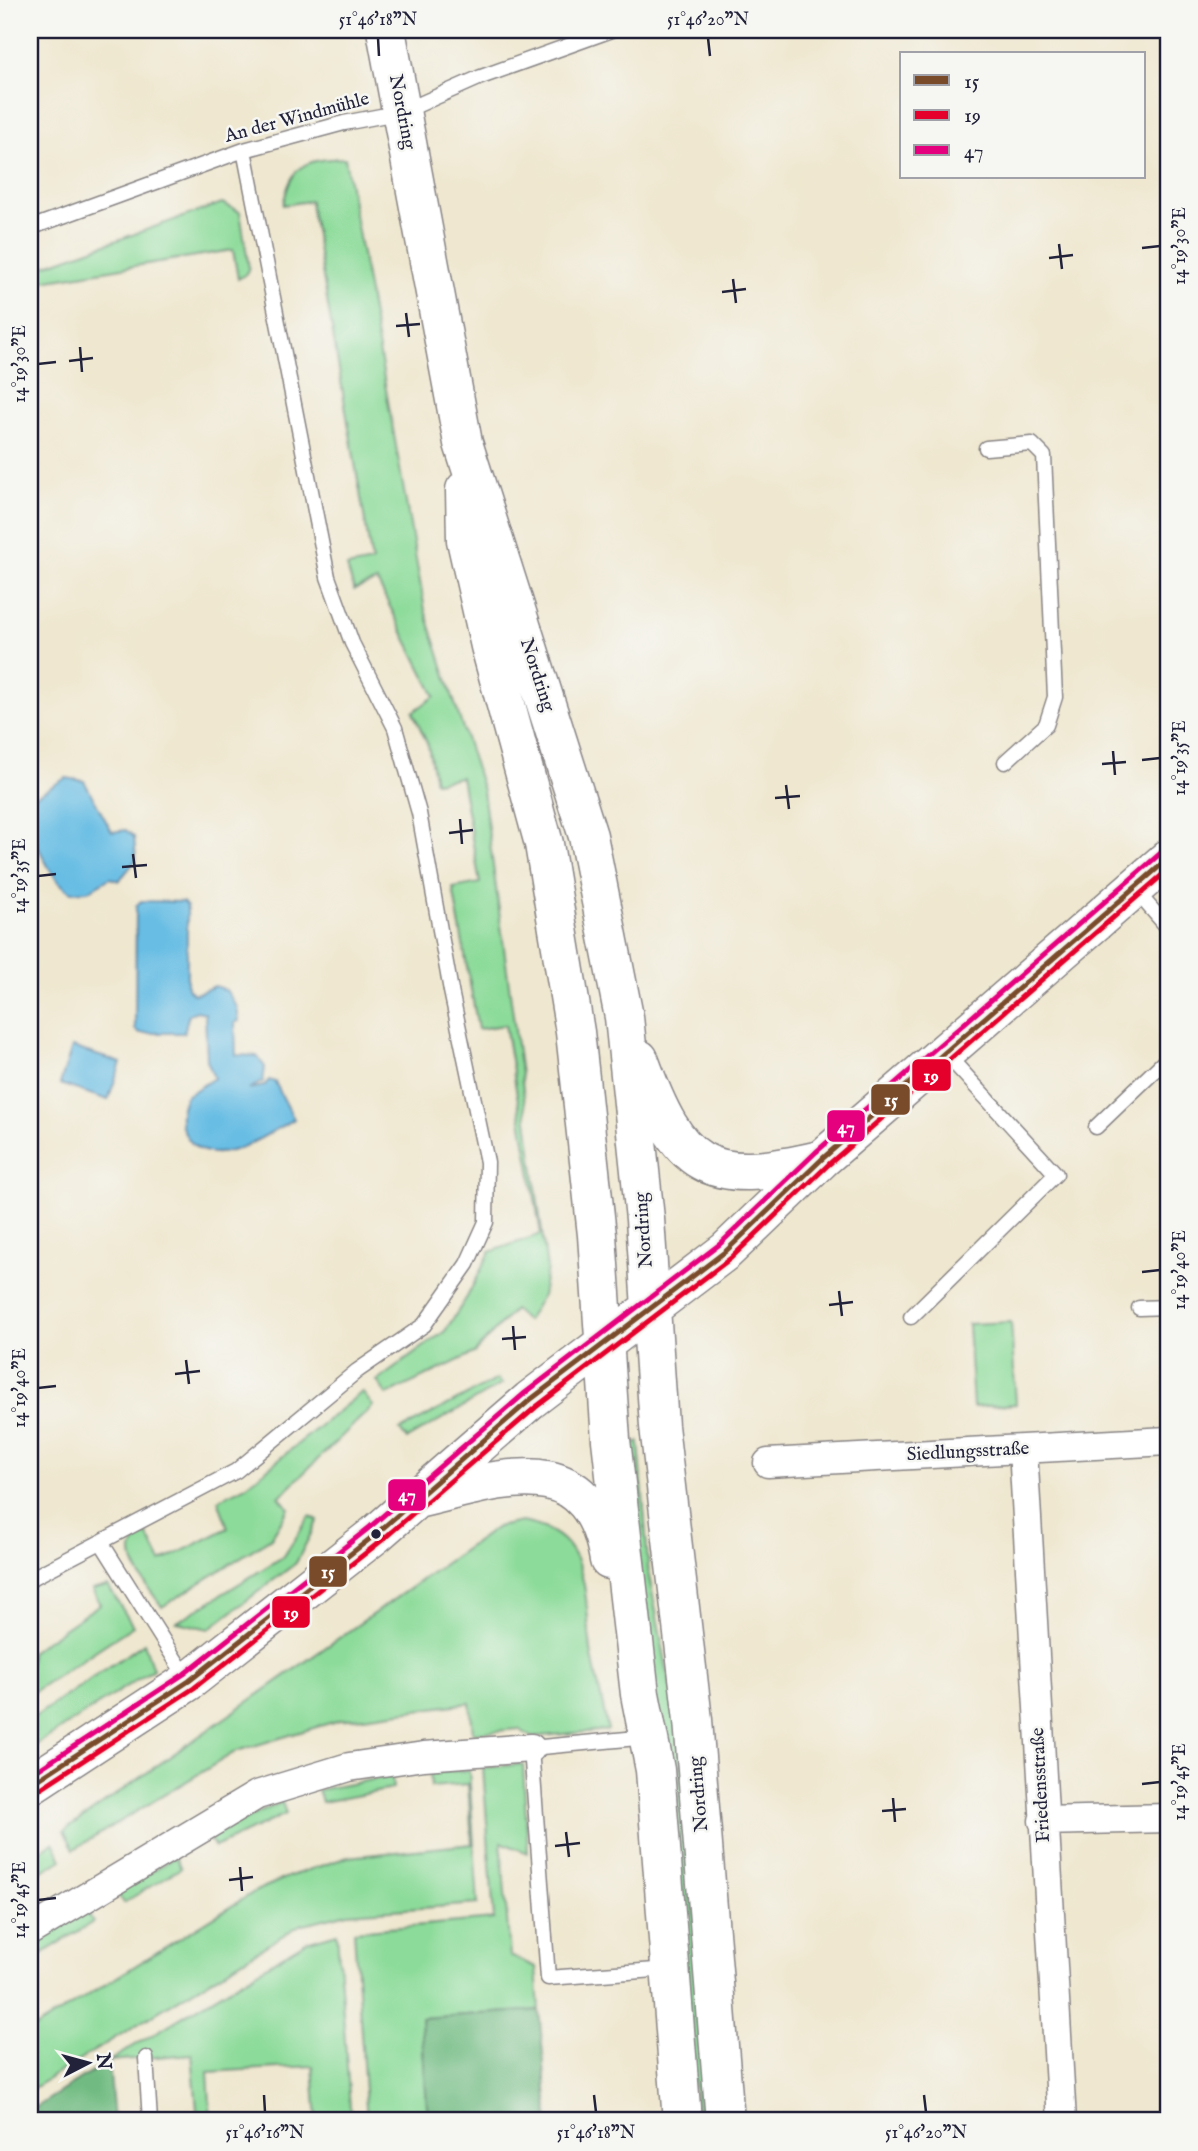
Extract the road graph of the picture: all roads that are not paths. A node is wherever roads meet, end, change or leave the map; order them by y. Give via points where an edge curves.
1 (386, 30) edge
2 (612, 30) edge
3 (402, 112) junction
4 (244, 149) junction
5 (30, 228) edge
6 (463, 443) junction
7 (986, 447) dead end
8 (1005, 762) dead end
9 (1168, 859) edge
10 (1135, 890) junction
11 (1168, 928) edge
12 (624, 1017) junction
13 (946, 1054) junction
14 (1168, 1058) edge
15 (1096, 1127) dead end
16 (822, 1159) junction
17 (1168, 1307) edge
18 (1139, 1308) dead end
19 (649, 1309) junction
20 (911, 1317) dead end
21 (604, 1343) junction
22 (1168, 1441) edge
23 (1023, 1449) junction
24 (768, 1463) dead end
25 (418, 1499) junction
26 (101, 1542) junction
27 (30, 1579) edge
28 (188, 1681) junction
29 (640, 1694) junction
30 (650, 1737) junction
31 (531, 1748) junction
32 (30, 1785) edge
33 (1168, 1818) edge
34 (1043, 1821) junction
35 (30, 1931) edge
36 (669, 1969) junction
37 (146, 2058) dead end
38 (150, 2121) edge
39 (682, 2121) edge
40 (725, 2121) edge
41 (1062, 2121) edge

1 - 3 main road, Nordring
2 - 3 lane, An der Windmühle via 481,77
3 - 4 lane, An der Windmühle
3 - 6 main road, Nordring
4 - 5 lane, An der Windmühle
4 - 26 lane via 328,577 352,643 395,727 419,813 487,1162 486,1222 467,1264 424,1325 357,1371 236,1471
6 - 12 main road, Nordring via 588,836
6 - 21 main road, Nordring via 466,540 544,844 576,1032
7 - 8 lane via 1032,444 1044,456 1055,697 1046,726
9 - 10 main road
10 - 11 lane
10 - 13 main road
12 - 16 main road via 650,1087 679,1144 706,1164 755,1173
12 - 19 main road, Nordring via 645,1219
13 - 16 main road
13 - 20 lane via 1056,1174
14 - 15 lane
16 - 19 main road via 726,1251
17 - 18 lane
19 - 21 main road
19 - 40 main road, Nordring via 693,1720
21 - 25 main road via 530,1400
21 - 29 main road, Nordring
22 - 23 street, Siedlungsstraße
23 - 24 street, Siedlungsstraße
23 - 34 street, Friedensstraße
25 - 28 main road
25 - 29 main road via 517,1477 554,1481 574,1489 597,1520 606,1546 620,1633
26 - 27 lane
26 - 28 lane
28 - 32 main road
29 - 30 main road, Nordring
30 - 31 lane
30 - 36 main road, Nordring
31 - 35 street via 349,1767 257,1795
31 - 36 lane via 548,1978
33 - 34 street
34 - 41 street, Friedensstraße
36 - 39 main road, Nordring
37 - 38 lane

